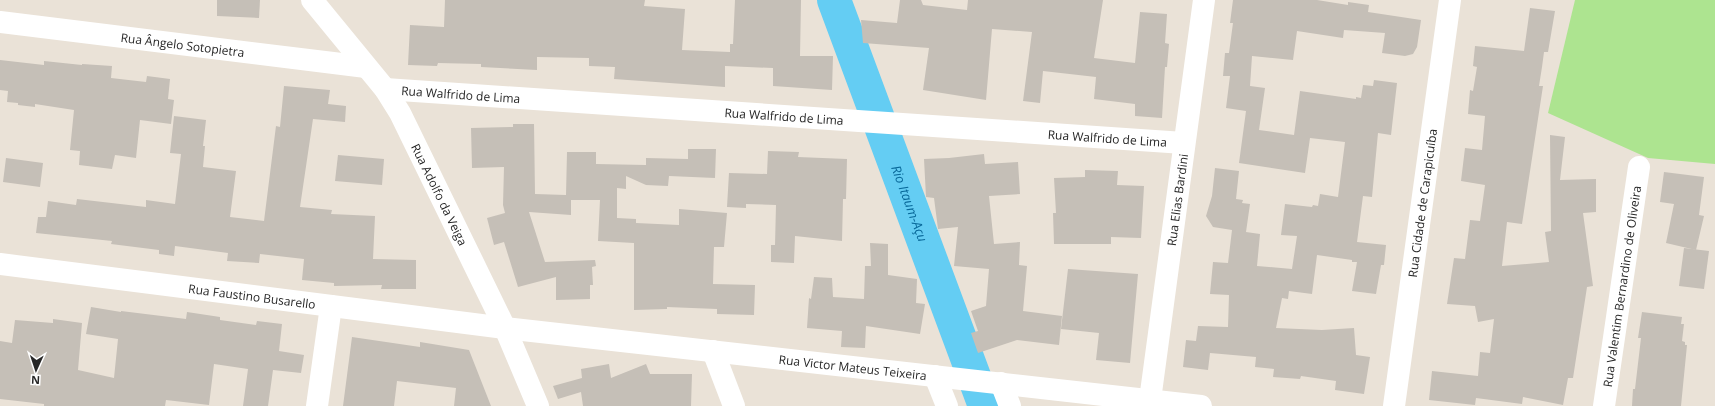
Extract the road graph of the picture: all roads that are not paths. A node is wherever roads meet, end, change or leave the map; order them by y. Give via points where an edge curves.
1 (312, 0) edge
2 (1204, 0) edge
3 (1450, 0) edge
4 (0, 22) edge
5 (366, 67) junction
6 (385, 89) junction
7 (1184, 144) junction
8 (1639, 167) dead end
9 (0, 264) edge
10 (331, 306) junction
11 (505, 328) junction
12 (713, 351) junction
13 (935, 376) junction
14 (994, 383) junction
15 (1150, 400) junction
16 (317, 406) edge
17 (538, 406) edge
18 (734, 406) edge
19 (947, 406) edge
20 (1010, 406) edge
21 (1202, 406) edge
22 (1394, 406) edge
23 (1604, 406) edge

1 - 5 street, Rua Adolfo da Veiga
2 - 7 street, Rua Elias Bardini
3 - 22 street, Rua Cidade de Carapicuíba
4 - 5 street, Rua Ângelo Sotopietra
5 - 6 street, Rua Adolfo da Veiga
6 - 7 street, Rua Walfrido de Lima
6 - 11 street, Rua Adolfo da Veiga via 400,113
7 - 15 street, Rua Elias Bardini
8 - 23 street, Rua Valentim Bernardino de Oliveira
9 - 10 street, Rua Faustino Busarello
10 - 11 street, Rua Faustino Busarello
10 - 16 street
11 - 12 street, Rua Victor Mateus Teixeira
11 - 17 street, Rua Adolfo da Veiga
12 - 13 street, Rua Victor Mateus Teixeira
12 - 18 street
13 - 14 street, Rua Victor Mateus Teixeira
13 - 19 street
14 - 15 street, Rua Victor Mateus Teixeira
14 - 20 street
15 - 21 street, Rua Victor Mateus Teixeira

